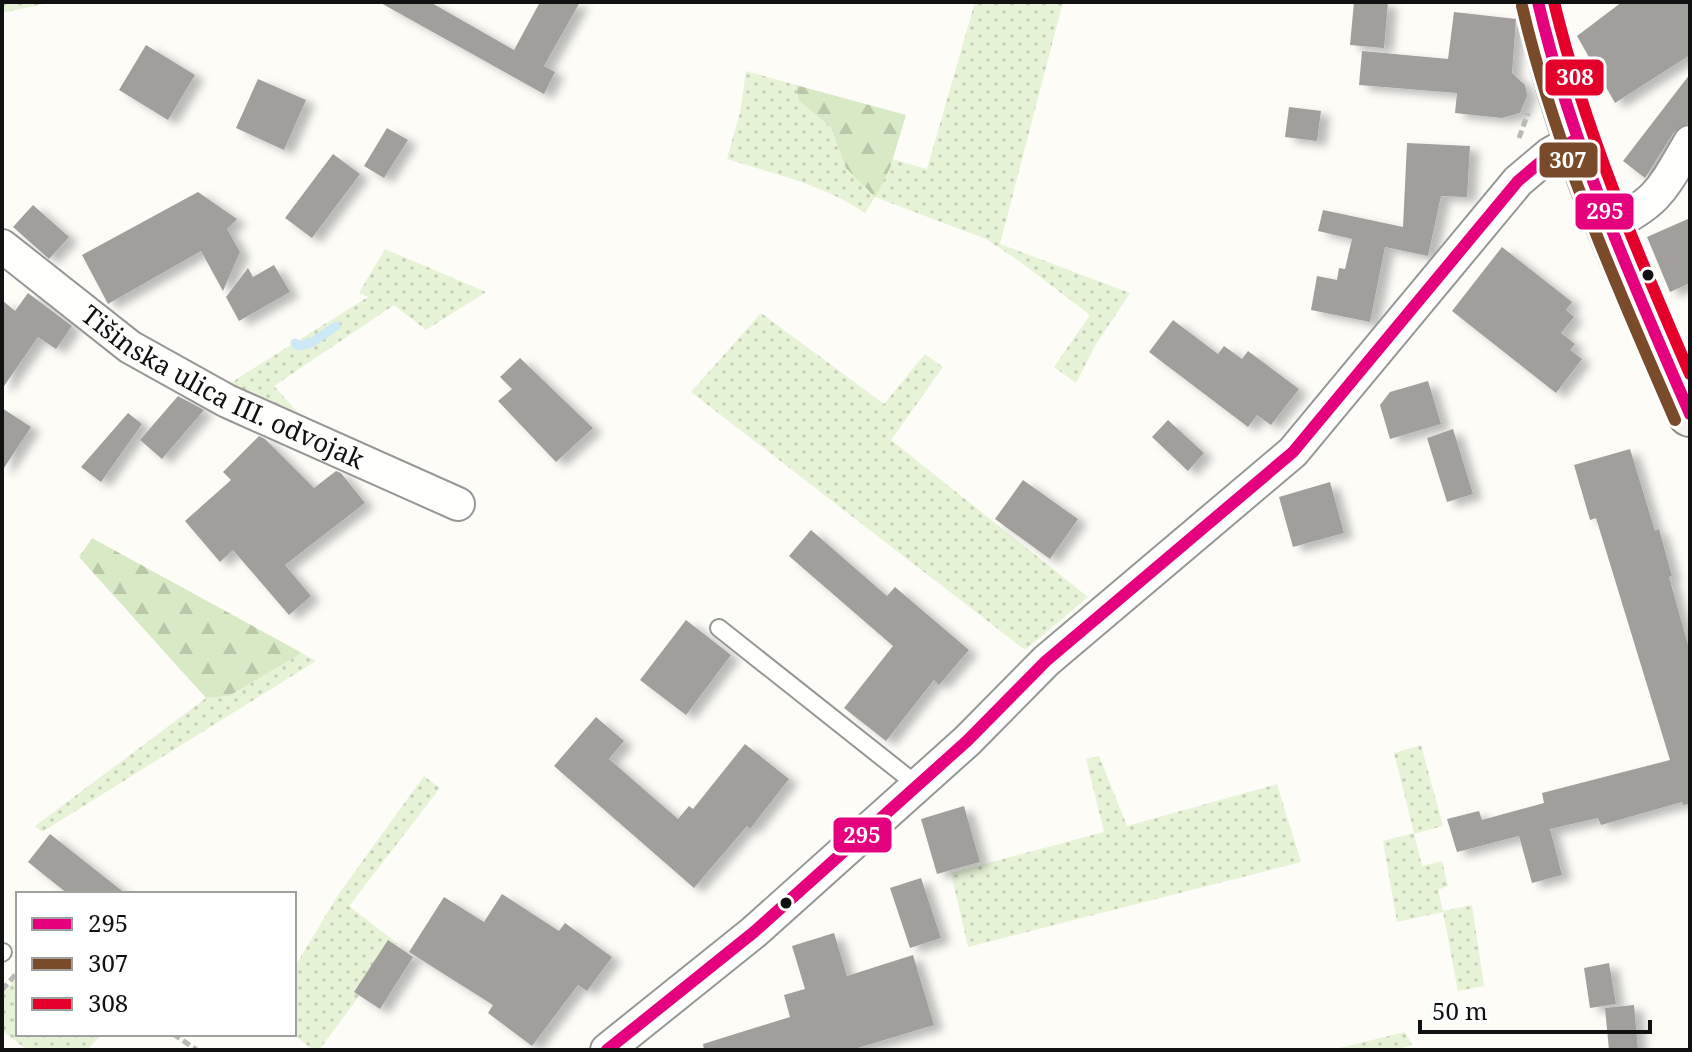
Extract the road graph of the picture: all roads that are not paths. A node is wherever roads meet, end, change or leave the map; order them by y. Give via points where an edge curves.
1 (1538, 2) edge
2 (1577, 139) junction
3 (1690, 142) edge
4 (1609, 226) junction
5 (2, 246) edge
6 (1690, 414) edge
7 (458, 504) dead end
8 (719, 628) dead end
9 (917, 785) junction
10 (607, 1050) edge

1 - 2 main road
2 - 4 main road
2 - 9 street via 1518,181 1293,452 1046,661
3 - 4 street via 1662,191
4 - 6 main road
5 - 7 street, Tišinska ulica III. odvojak via 130,347 227,401
8 - 9 lane
9 - 10 street via 754,932

